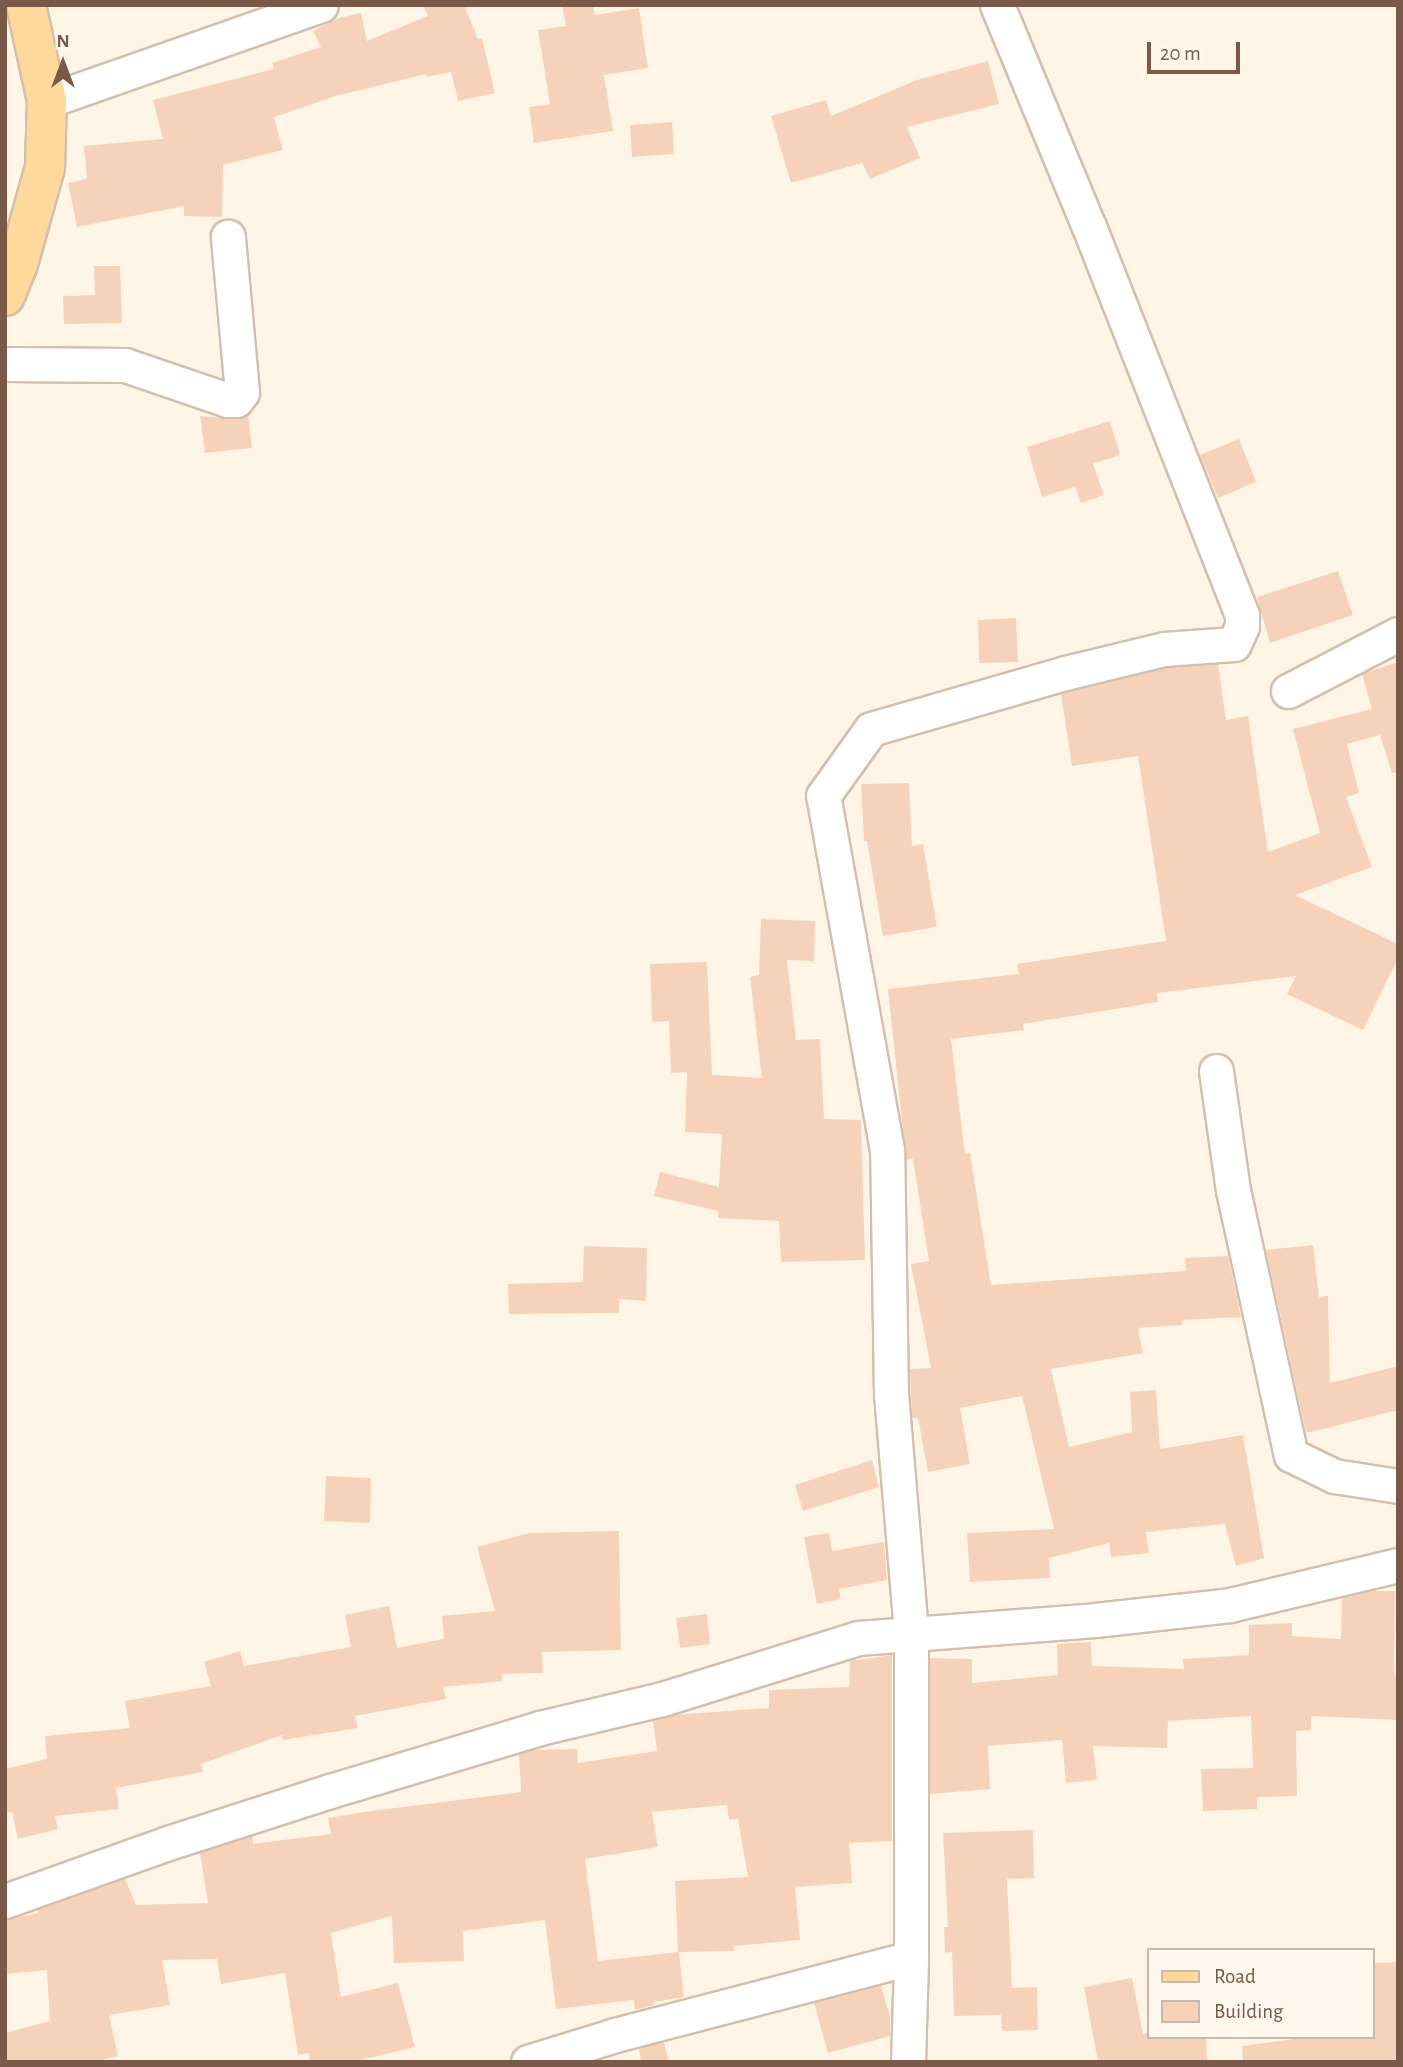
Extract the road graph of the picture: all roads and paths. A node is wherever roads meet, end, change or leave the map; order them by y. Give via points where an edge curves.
1 (26, 5) edge
2 (321, 5) edge
3 (997, 5) edge
4 (47, 101) junction
5 (228, 237) dead end
6 (5, 296) edge
7 (5, 364) edge
8 (1398, 634) edge
9 (1288, 691) dead end
10 (1216, 1071) dead end
11 (1398, 1486) edge
12 (1398, 1565) edge
13 (911, 1632) junction
14 (5, 1901) edge
15 (911, 1958) junction
16 (528, 2062) edge
17 (908, 2062) edge

1 - 4 main road
2 - 4 street
3 - 13 street via 1242,615 1242,626 1234,644 1164,649 871,729 823,796 887,1150 891,1395
4 - 6 main road via 45,167
5 - 7 street via 242,392 236,400 125,365
8 - 9 street
10 - 11 street via 1233,1190 1291,1455 1334,1476
12 - 13 street via 1230,1605 976,1631
13 - 14 street via 858,1638 662,1699 540,1728 168,1843
13 - 15 street
15 - 16 street
15 - 17 street

